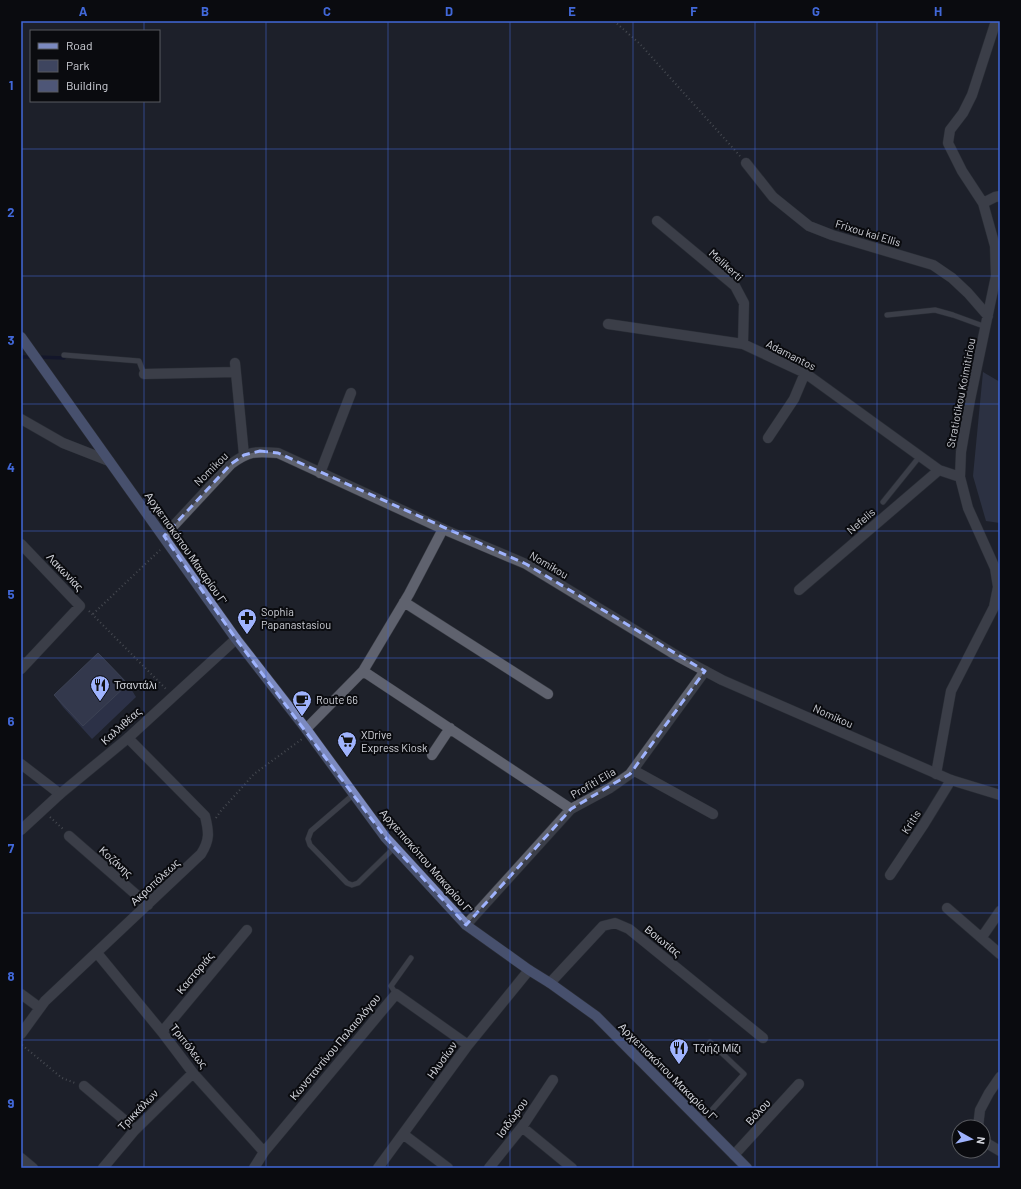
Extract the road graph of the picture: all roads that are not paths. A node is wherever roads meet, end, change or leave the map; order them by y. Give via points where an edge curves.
1 (996, 21) edge
2 (746, 163) road end
3 (1000, 196) edge
4 (983, 204) junction
5 (656, 221) dead end
6 (887, 315) dead end
7 (988, 316) junction
8 (608, 324) dead end
9 (986, 327) junction
10 (21, 337) edge
11 (743, 344) junction
12 (64, 355) dead end
13 (805, 373) junction
14 (144, 374) joint
15 (351, 393) dead end
16 (21, 419) edge
17 (768, 438) dead end
18 (244, 455) junction
19 (920, 456) junction
20 (109, 461) junction
21 (939, 470) junction
22 (320, 473) junction
23 (960, 476) junction
24 (883, 502) dead end
25 (443, 529) junction
26 (166, 539) junction
27 (21, 544) edge
28 (799, 590) dead end
29 (404, 602) junction
30 (236, 640) junction
31 (21, 669) edge
32 (364, 671) junction
33 (705, 671) junction
34 (548, 694) dead end
35 (450, 728) junction
36 (308, 731) junction
37 (128, 738) junction
38 (432, 755) dead end
39 (21, 764) edge
40 (633, 770) junction
41 (936, 774) junction
42 (951, 780) junction
43 (60, 794) junction
44 (354, 794) junction
45 (1000, 796) edge
46 (572, 809) junction
47 (713, 814) dead end
48 (21, 830) edge
49 (69, 836) road end
50 (395, 847) junction
51 (890, 875) dead end
52 (148, 906) junction
53 (947, 908) dead end
54 (1000, 911) edge
55 (466, 925) junction
56 (246, 930) dead end
57 (982, 937) junction
58 (97, 954) junction
59 (1000, 954) edge
60 (411, 958) dead end
61 (529, 970) junction
62 (550, 983) junction
63 (21, 994) edge
64 (396, 994) junction
65 (40, 1008) junction
66 (162, 1032) junction
67 (21, 1034) edge
68 (763, 1038) dead end
69 (710, 1042) dead end
70 (468, 1045) junction
71 (193, 1073) junction
72 (1000, 1077) edge
73 (553, 1080) dead end
74 (799, 1084) dead end
75 (84, 1086) road end
76 (979, 1119) edge
77 (701, 1122) junction
78 (522, 1127) junction
79 (135, 1129) junction
80 (403, 1134) junction
81 (991, 1145) edge
82 (1000, 1150) edge
83 (264, 1152) junction
84 (734, 1155) junction
85 (21, 1158) edge
86 (33, 1168) edge
87 (103, 1168) edge
88 (254, 1168) edge
89 (378, 1168) edge
90 (448, 1168) edge
91 (489, 1168) edge
92 (572, 1168) edge
93 (747, 1168) edge

1 - 4 street, Stratiotikou Koimitiriou via 972,95 950,130 948,143
2 - 7 street, Frixou kai Ellis via 773,197 809,226 933,265 952,278
3 - 4 street
4 - 7 street, Stratiotikou Koimitiriou via 995,246 996,276
5 - 11 street, Melikerti via 735,286 744,303
6 - 9 lane via 935,310
7 - 9 street, Stratiotikou Koimitiriou
8 - 11 street, Adamantos
9 - 23 street, Stratiotikou Koimitiriou via 970,400 961,452
10 - 20 main road, Αρχιεπισκόπου Μακαρίου Γ'
11 - 13 street, Adamantos
12 - 14 lane via 139,362
13 - 17 street via 794,399
13 - 19 street, Adamantos
14 - 18 street via 235,367
15 - 22 street
16 - 20 street via 64,444
18 - 22 street, Nomikou via 260,452 278,453
18 - 26 street, Nomikou via 231,464
19 - 21 street, Adamantos
19 - 24 lane
20 - 26 main road, Αρχιεπισκόπου Μακαρίου Γ'
21 - 23 street, Adamantos
21 - 28 street, Nefelis
22 - 25 street, Nomikou
23 - 41 street, Stratiotikou Koimitiriou via 968,508 995,568 998,587 994,607 951,691
25 - 29 street
25 - 33 street, Nomikou via 526,564
26 - 30 main road, Αρχιεπισκόπου Μακαρίου Γ'
27 - 31 street, Λακωνίας via 80,606
29 - 32 street
29 - 34 street
30 - 36 main road, Αρχιεπισκόπου Μακαρίου Γ'
30 - 37 street, Καλλιθέας
32 - 35 street
32 - 36 street
33 - 40 street, Profiti Elia
33 - 41 street, Nomikou
35 - 38 street
35 - 46 street
36 - 44 main road, Αρχιεπισκόπου Μακαρίου Γ'
37 - 43 street, Καλλιθέας
37 - 52 street, Ακροπόλεως via 205,816 209,830 207,844 201,854
39 - 43 street
40 - 46 street, Profiti Elia via 610,788
40 - 47 street
41 - 42 street, Nomikou
42 - 45 street, Nomikou
42 - 51 street, Kritis
43 - 48 street, Καλλιθέας
44 - 50 main road, Αρχιεπισκόπου Μακαρίου Γ'
44 - 50 lane via 311,831 308,839 310,845 347,884 352,885
46 - 55 street, Profiti Elia
49 - 52 street, Κοζάνης
50 - 55 main road, Αρχιεπισκόπου Μακαρίου Γ'
52 - 58 street, Ακροπόλεως
53 - 57 street
54 - 57 street
55 - 61 main road, Αρχιεπισκόπου Μακαρίου Γ'
56 - 66 street, Καστοριάς
57 - 59 street
58 - 65 street, Ακροπόλεως
58 - 66 street, Τριπόλεως
60 - 64 lane via 391,986
61 - 62 main road, Αρχιεπισκόπου Μακαρίου Γ'
61 - 70 street, Ηλυσίων
62 - 68 street, Βοιωτίας via 604,926 615,923 628,928
62 - 77 main road, Αρχιεπισκόπου Μακαρίου Γ' via 596,1016
63 - 65 street
64 - 70 street, Κωνσταντίνου Παλαιολόγου
64 - 83 street, Κωνσταντίνου Παλαιολόγου
65 - 67 street, Ακροπόλεως
66 - 71 street, Τριπόλεως
69 - 77 lane via 744,1074
70 - 80 street, Ηλυσίων
71 - 79 street, Τρικκάλων
71 - 83 street, Τριπόλεως
72 - 76 street via 989,1092 980,1110
73 - 78 street, Ισιδώρου
74 - 84 street, Βόλου
75 - 79 street
77 - 84 main road, Αρχιεπισκόπου Μακαρίου Γ'
78 - 91 street, Ισιδώρου
78 - 92 street
79 - 87 street, Τρικκάλων
80 - 89 street, Ηλυσίων
80 - 90 street
81 - 82 street
83 - 88 street, Κωνσταντίνου Παλαιολόγου
84 - 93 main road, Αρχιεπισκόπου Μακαρίου Γ'
85 - 86 street

